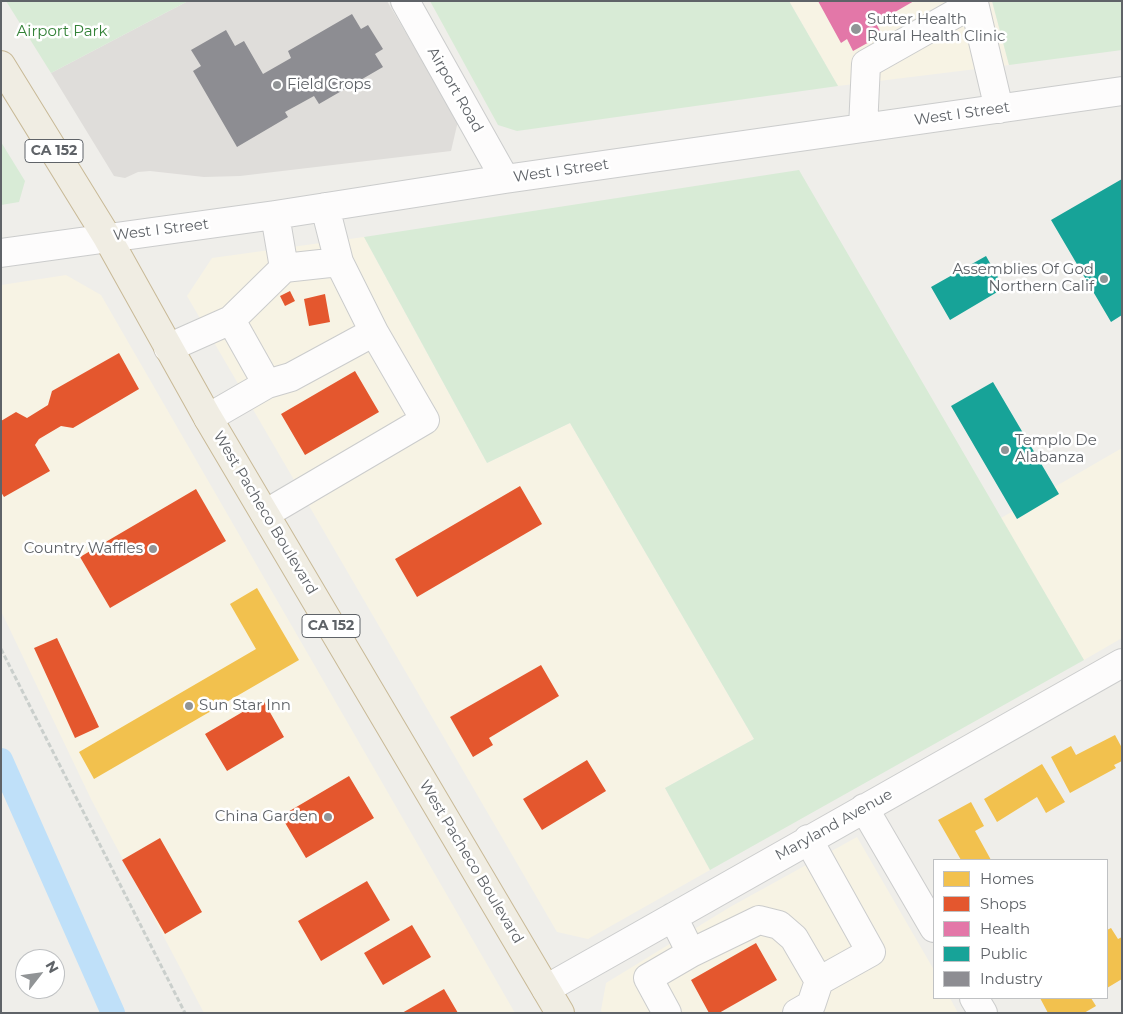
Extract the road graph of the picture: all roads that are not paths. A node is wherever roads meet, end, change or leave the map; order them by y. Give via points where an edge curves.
1 (405, 1) edge
2 (973, 2) edge
3 (1, 65) edge
4 (1122, 91) edge
5 (1000, 109) junction
6 (863, 128) junction
7 (505, 179) junction
8 (325, 207) junction
9 (275, 215) junction
10 (107, 237) junction
11 (1, 253) edge
12 (339, 262) junction
13 (284, 268) junction
14 (231, 320) junction
15 (374, 332) junction
16 (168, 348) junction
17 (267, 384) junction
18 (208, 418) junction
19 (265, 514) junction
20 (1122, 663) edge
21 (864, 808) junction
22 (808, 839) junction
23 (673, 917) junction
24 (933, 926) edge
25 (694, 952) junction
26 (820, 981) junction
27 (546, 989) junction
28 (975, 999) edge
29 (560, 1013) edge
30 (667, 1013) edge
31 (797, 1013) edge
32 (983, 1013) edge

1 - 7 street, Airport Road
2 - 5 street
2 - 6 street via 866,64
3 - 10 highway, West Pacheco Boulevard / CA 152
4 - 5 street, West I Street
5 - 6 street, West I Street
6 - 7 street, West I Street
7 - 8 street, West I Street
8 - 9 street, West I Street
8 - 12 street
9 - 10 street, West I Street
9 - 13 street
10 - 11 street, West I Street
10 - 16 highway, West Pacheco Boulevard / CA 152
12 - 13 street
12 - 15 street
13 - 14 street
14 - 16 street
14 - 17 street
15 - 17 street via 291,377
15 - 19 street via 425,420
16 - 18 highway, West Pacheco Boulevard / CA 152
17 - 18 street
18 - 19 highway, West Pacheco Boulevard / CA 152
19 - 27 highway, West Pacheco Boulevard / CA 152
20 - 21 street, Maryland Avenue
21 - 22 street, Maryland Avenue
21 - 24 street
22 - 23 street, Maryland Avenue
22 - 26 street via 871,952
23 - 25 street
23 - 27 street, Maryland Avenue
25 - 26 street via 759,920 768,922 779,925 794,938
25 - 30 street via 648,978
26 - 31 street via 811,1005
27 - 29 highway, West Pacheco Boulevard / CA 152
28 - 32 street

